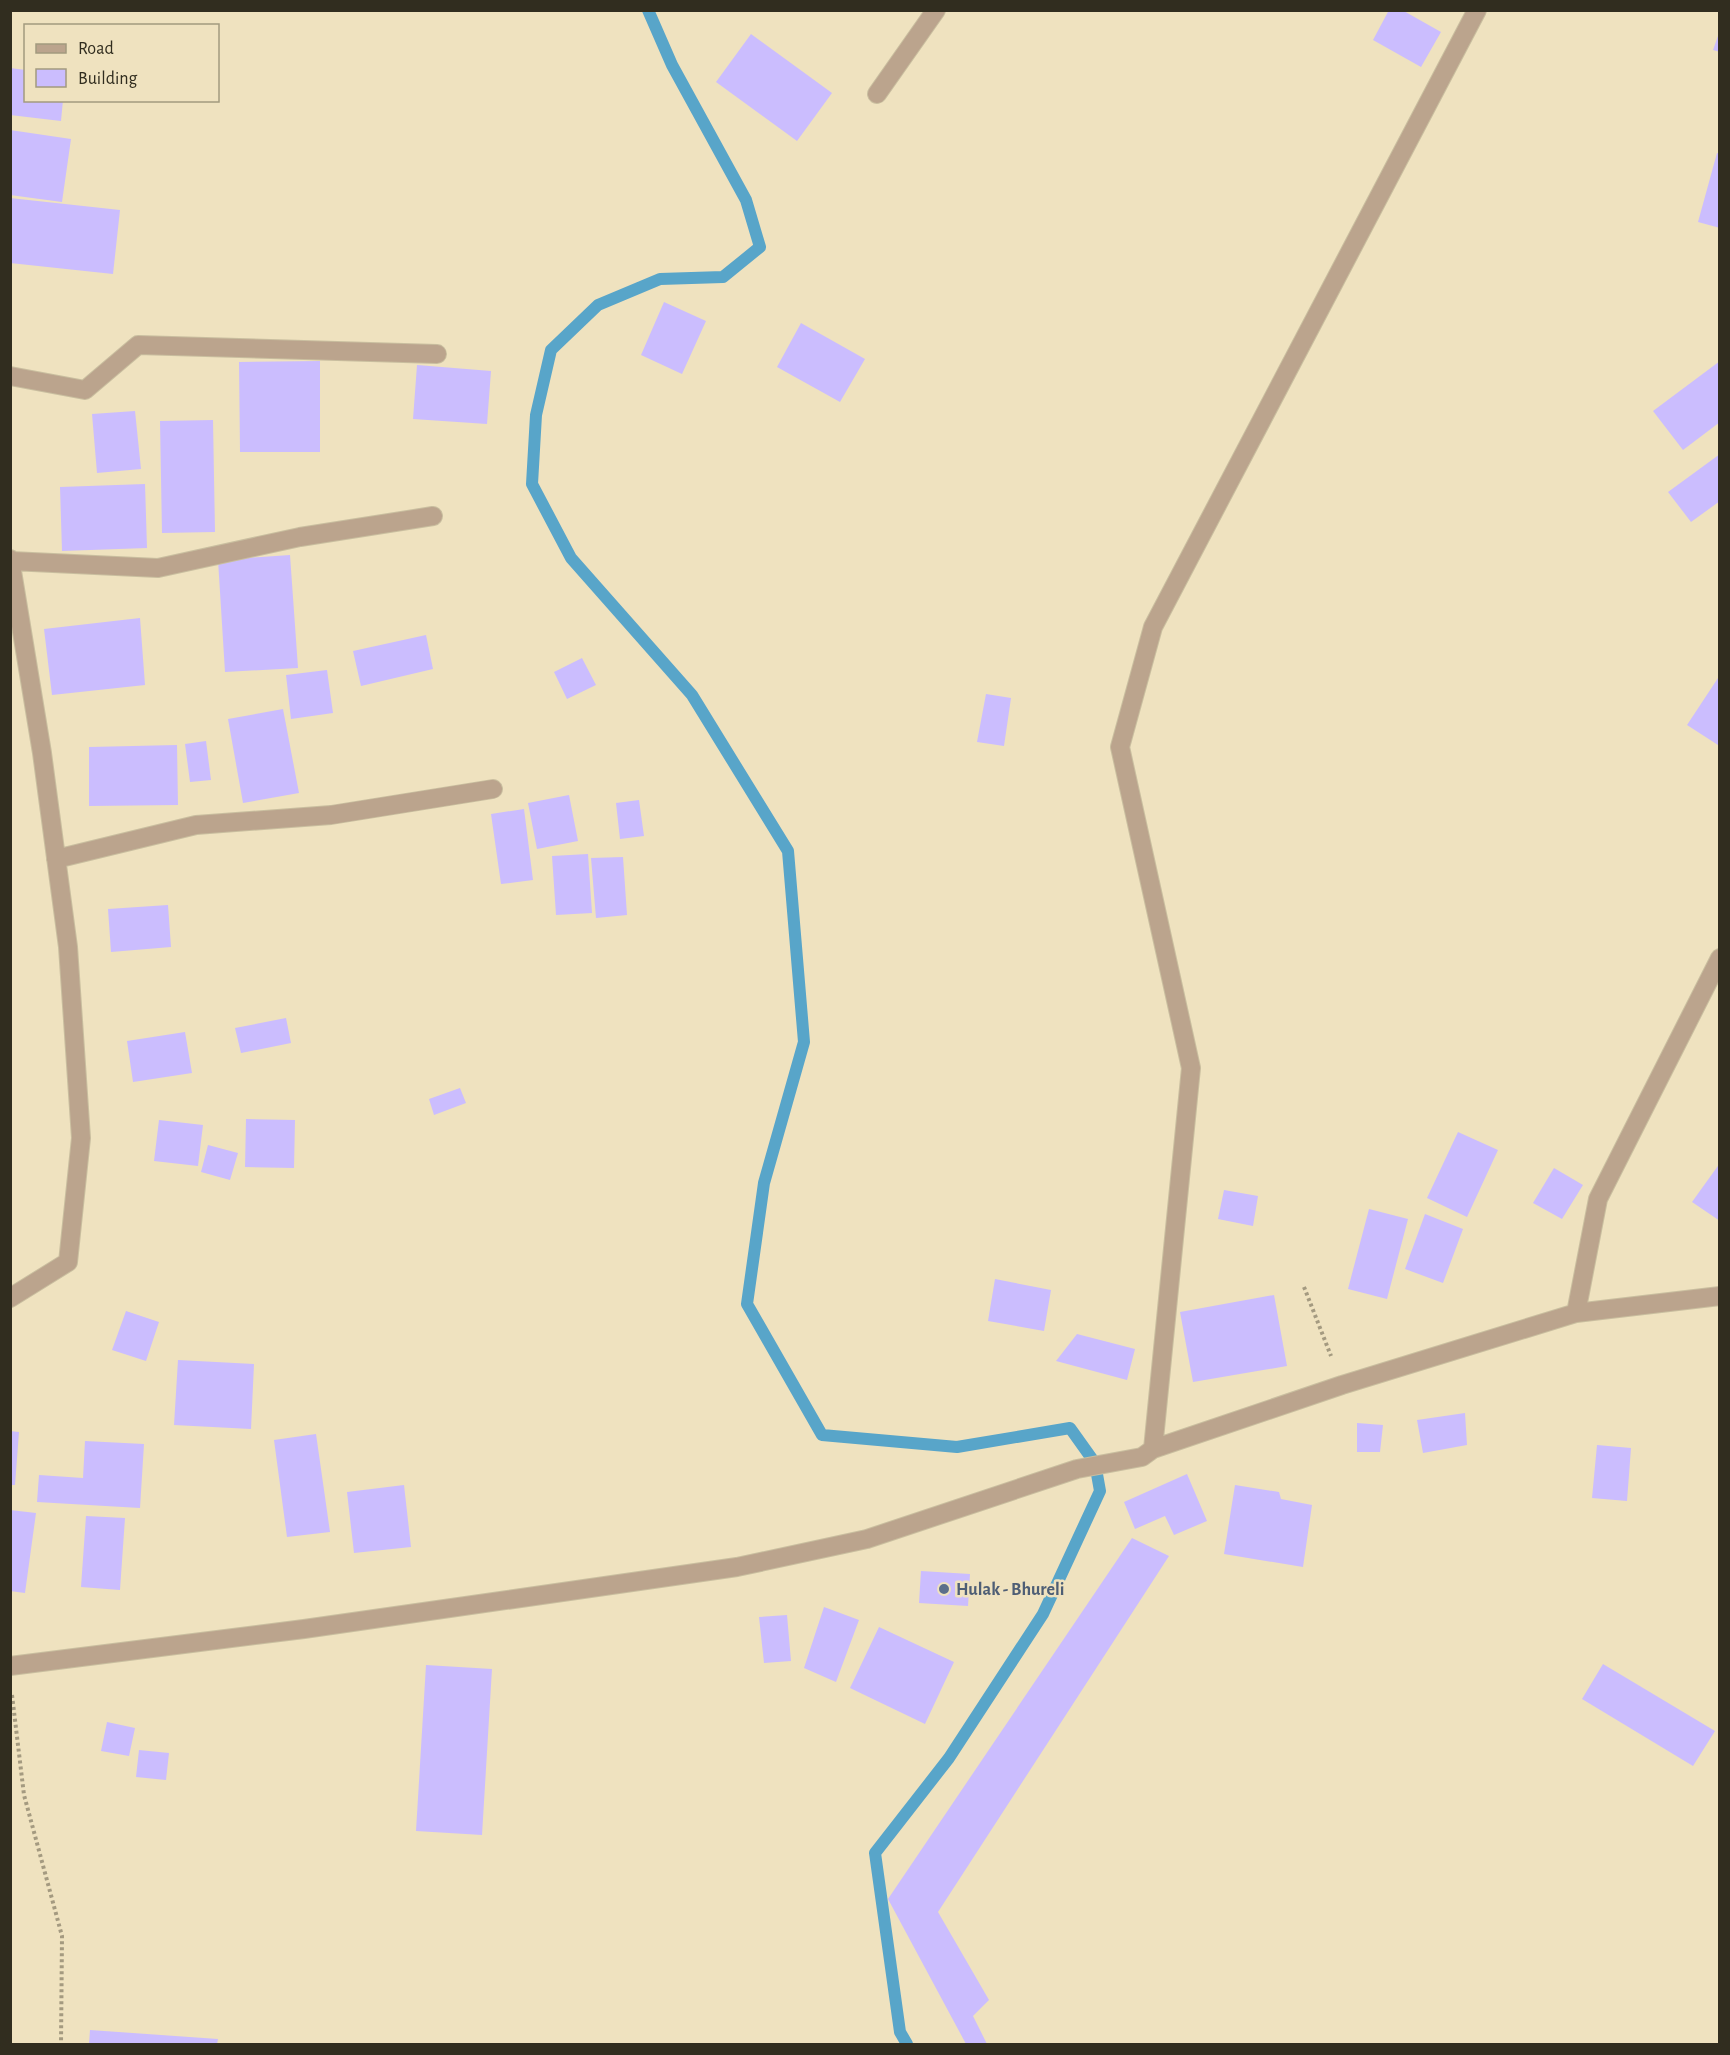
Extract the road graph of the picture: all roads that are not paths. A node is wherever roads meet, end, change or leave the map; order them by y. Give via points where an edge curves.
1 (936, 10) edge
2 (1477, 10) edge
3 (877, 93) dead end
4 (437, 354) dead end
5 (10, 376) edge
6 (433, 516) dead end
7 (11, 560) edge
8 (493, 789) dead end
9 (56, 858) junction
10 (1719, 958) edge
11 (1719, 1296) edge
12 (10, 1298) edge
13 (1576, 1313) junction
14 (1148, 1453) junction
15 (10, 1666) edge

1 - 3 street
2 - 14 street via 1153,627 1120,747 1191,1068
4 - 5 street via 138,345 85,390
6 - 7 street via 300,537 158,568
7 - 9 street
8 - 9 street via 331,816 196,825
9 - 12 street via 68,947 81,1138 68,1262
10 - 13 street via 1598,1199
11 - 13 street
13 - 14 street via 1342,1384
14 - 15 street via 1077,1469 867,1539 737,1567 304,1629

